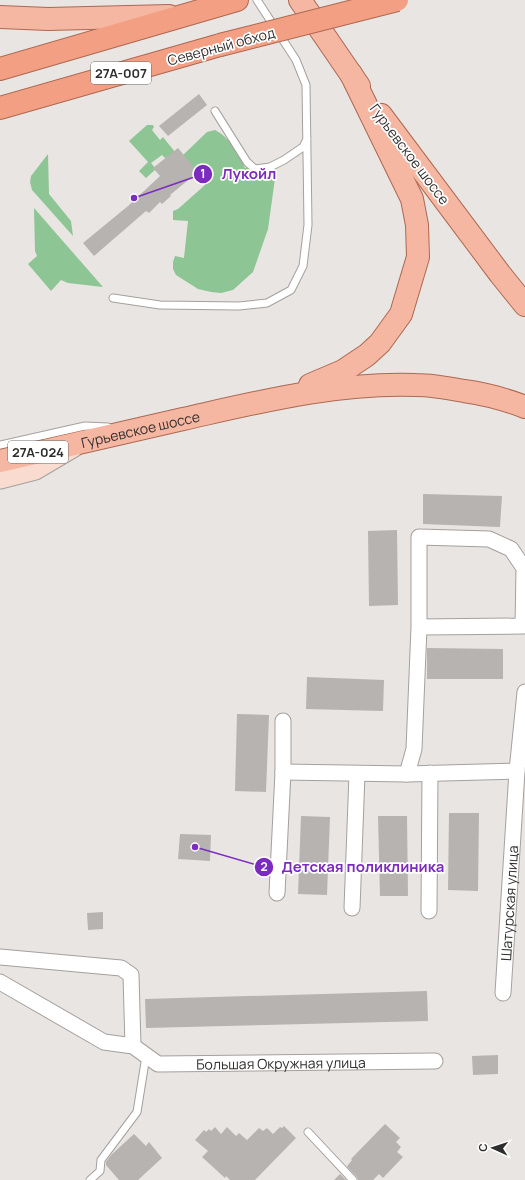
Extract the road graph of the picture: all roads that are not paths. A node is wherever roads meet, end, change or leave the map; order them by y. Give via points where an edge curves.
1 (237, 0) edge
2 (257, 0) edge
3 (300, 0) edge
4 (397, 0) edge
5 (182, 15) junction
6 (0, 17) edge
7 (0, 68) edge
8 (351, 74) junction
9 (0, 109) edge
10 (215, 111) dead end
11 (307, 139) junction
12 (113, 298) dead end
13 (525, 305) edge
14 (281, 397) junction
15 (525, 407) edge
16 (143, 429) junction
17 (76, 444) junction
18 (0, 445) edge
19 (0, 460) edge
20 (0, 478) edge
21 (419, 627) junction
22 (525, 692) edge
23 (283, 721) dead end
24 (517, 771) junction
25 (282, 772) junction
26 (430, 773) junction
27 (357, 774) junction
28 (407, 774) junction
29 (277, 893) dead end
30 (352, 908) dead end
31 (429, 911) dead end
32 (0, 957) edge
33 (0, 982) edge
34 (503, 993) dead end
35 (133, 1046) junction
36 (146, 1056) junction
37 (435, 1061) dead end
38 (308, 1132) dead end
39 (90, 1180) edge
40 (353, 1180) edge

1 - 5 highway, 27А-007
2 - 11 lane via 296,60 306,86
3 - 8 main road, Гурьевское шоссе
4 - 9 highway, Северный обход / 27А-007, bridge via 220,45
5 - 6 main road via 48,19
5 - 7 highway, 27А-007
8 - 13 main road, Гурьевское шоссе
8 - 14 main road via 412,199 417,225 418,257 402,314 380,343 343,371
10 - 11 lane via 247,162 255,169 270,167 284,160 302,147
11 - 12 lane via 308,225 303,266 291,290 267,302 239,306 160,305
14 - 15 main road via 330,390 416,385 480,394
14 - 16 main road, Гурьевское шоссе / 27А-024
16 - 17 main road, Гурьевское шоссе / 27А-024
16 - 18 lane via 85,426
17 - 19 main road, Гурьевское шоссе / 27А-024
17 - 20 main road via 35,470
21 - 21 street via 420,537 489,539 511,549 524,568 523,626
21 - 28 street via 414,749
22 - 24 street, Шатурская улица
23 - 25 street
24 - 26 street
24 - 34 street, Шатурская улица
25 - 27 street
25 - 29 street
26 - 28 street
26 - 31 street
27 - 28 street
27 - 30 street
32 - 35 street via 121,968 131,975
33 - 35 street via 104,1042
35 - 36 street, Большая Окружная улица
36 - 37 street, Большая Окружная улица via 158,1064
36 - 39 lane via 137,1112 101,1160 100,1171
38 - 40 lane

